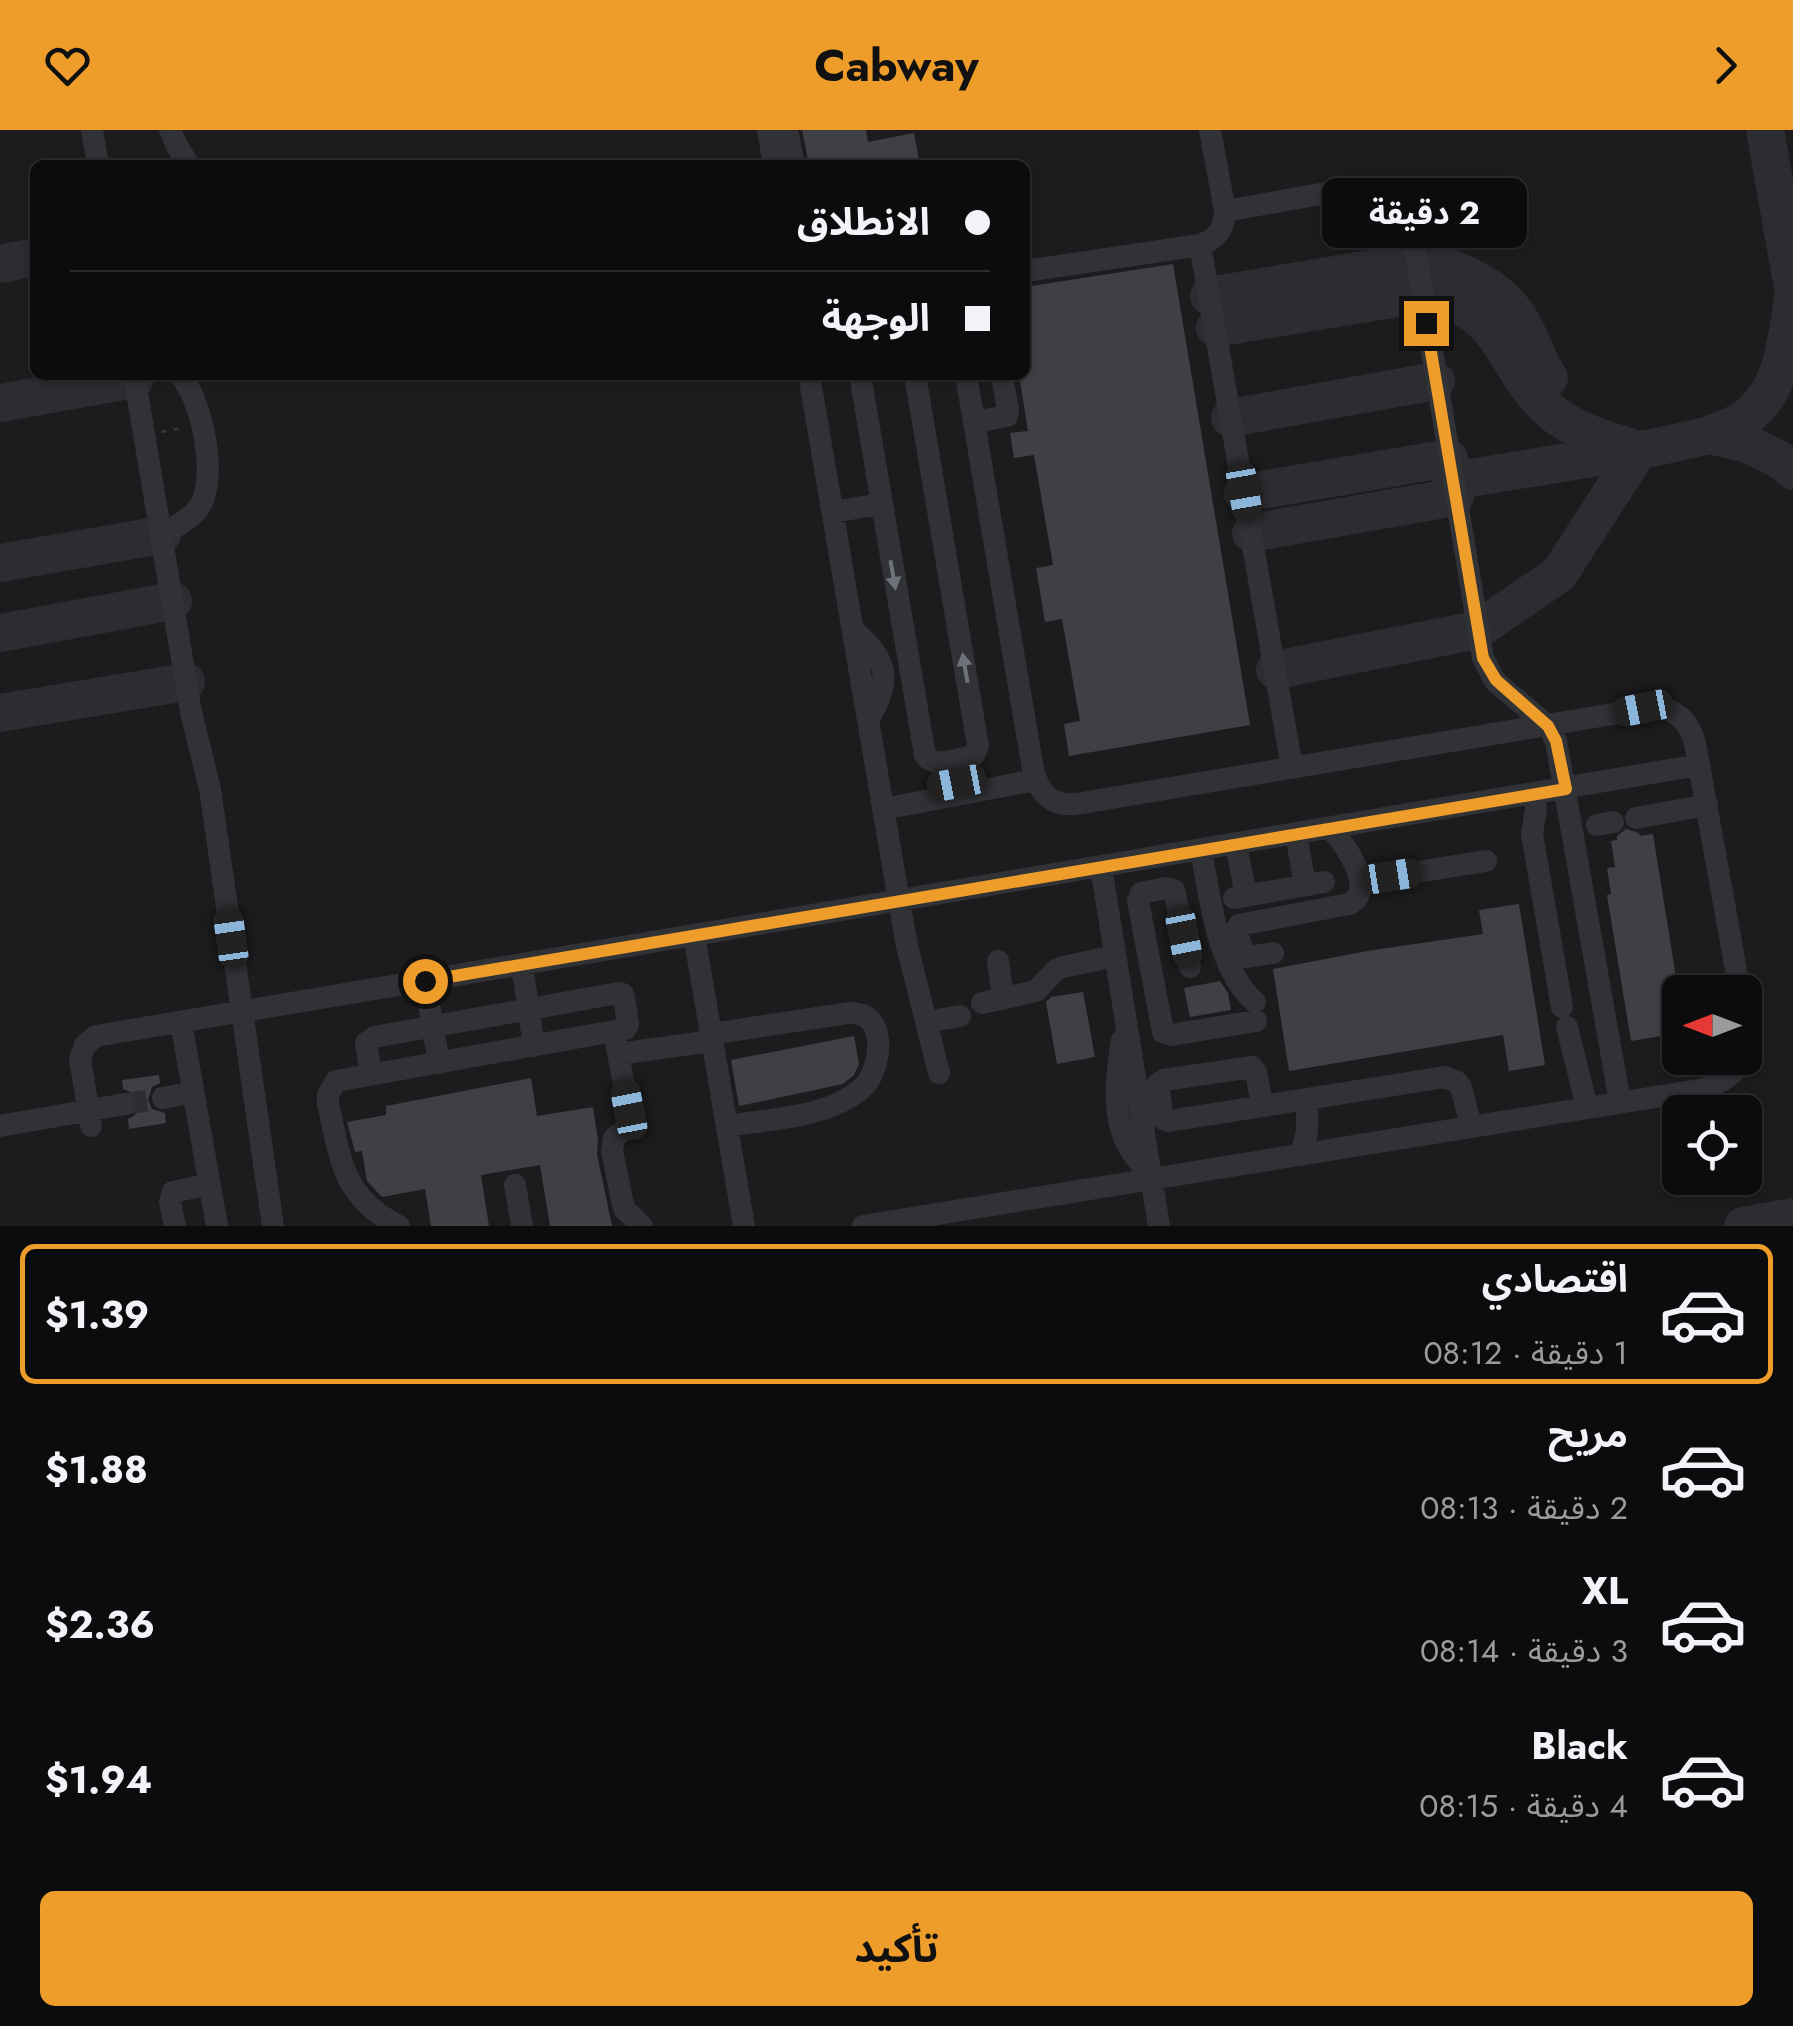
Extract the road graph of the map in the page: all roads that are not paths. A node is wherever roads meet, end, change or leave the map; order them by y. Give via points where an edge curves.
1 (92, 130) edge
2 (170, 130) edge
3 (768, 130) edge
4 (788, 130) edge
5 (1210, 130) edge
6 (97, 160) edge
7 (186, 160) edge
8 (773, 160) edge
9 (793, 160) edge
10 (1225, 211) junction
11 (1200, 246) junction
12 (1030, 271) edge
13 (135, 380) edge
14 (184, 380) edge
15 (811, 380) edge
16 (861, 380) edge
17 (915, 380) edge
18 (967, 380) edge
19 (1003, 380) edge
20 (974, 422) junction
21 (882, 511) junction
22 (834, 520) junction
23 (162, 535) junction
24 (1548, 726) junction
25 (1699, 765) junction
26 (1292, 766) junction
27 (1034, 774) junction
28 (1566, 789) junction
29 (1534, 794) junction
30 (882, 803) junction
31 (1706, 805) junction
32 (1615, 821) dead end
33 (1330, 828) junction
34 (1296, 834) junction
35 (1236, 844) junction
36 (1201, 850) junction
37 (1486, 861) dead end
38 (1100, 867) junction
39 (1360, 881) junction
40 (1230, 899) junction
41 (899, 901) junction
42 (1178, 908) junction
43 (694, 935) junction
44 (1273, 953) dead end
45 (1115, 956) junction
46 (998, 961) dead end
47 (522, 965) junction
48 (1190, 967) dead end
49 (1737, 975) edge
50 (425, 981) junction
51 (528, 1009) junction
52 (241, 1013) junction
53 (960, 1016) dead end
54 (181, 1022) junction
55 (926, 1022) junction
56 (433, 1026) junction
57 (711, 1038) junction
58 (616, 1043) junction
59 (534, 1046) junction
60 (439, 1062) junction
61 (939, 1072) dead end
62 (371, 1074) junction
63 (1730, 1075) edge
64 (192, 1092) junction
65 (162, 1098) tunnel mouth
66 (1307, 1099) junction
67 (1620, 1102) junction
68 (126, 1104) tunnel mouth
69 (1262, 1106) dead end
70 (1587, 1107) junction
71 (90, 1118) junction
72 (0, 1126) edge
73 (726, 1126) junction
74 (1471, 1126) junction
75 (1300, 1155) junction
76 (1151, 1176) junction
77 (209, 1184) junction
78 (515, 1185) dead end
79 (175, 1226) edge
80 (217, 1226) edge
81 (273, 1226) edge
82 (399, 1226) edge
83 (522, 1226) edge
84 (642, 1226) edge
85 (744, 1226) edge
86 (863, 1226) edge
87 (1159, 1226) edge

1 - 6 lane
2 - 7 lane
3 - 8 lane
4 - 9 lane
5 - 10 lane
10 - 11 lane via 1219,234
10 - 24 lane via 1348,189 1387,196 1402,210 1483,658 1496,680
11 - 12 lane
11 - 26 lane
13 - 23 lane
14 - 23 lane via 198,408 207,480 200,505
15 - 22 lane
16 - 21 lane
21 -> 17 lane via 925,754 934,763 970,756 977,742
18 - 20 lane
19 - 20 lane via 1008,414
20 - 27 lane
21 - 22 lane
22 - 30 lane
23 - 52 lane via 210,790
24 - 25 lane via 1660,706 1690,726
24 - 26 lane
24 - 28 lane
25 - 28 lane
25 - 31 lane
26 - 27 lane via 1063,805 1040,792
27 - 30 lane
28 - 29 lane
28 - 67 lane
29 - 33 lane
29 - 70 lane via 1532,834
30 - 41 lane
31 - 32 lane
31 - 49 lane
33 - 34 lane
33 - 39 lane
34 - 35 lane
34 - 40 lane via 1314,884
35 - 36 lane
35 - 40 lane
36 - 38 lane
36 - 40 lane
37 - 39 lane
38 - 41 lane
38 - 45 lane
39 - 44 lane via 1360,896 1349,904 1236,928 1243,954
40 - 42 lane
40 - 42 lane via 1228,963 1255,1012 1171,1035 1163,1032 1138,897 1170,887
41 - 43 lane
41 - 55 lane
42 - 48 lane
43 - 47 lane
43 - 57 lane
45 - 46 lane via 1063,967 1036,992 993,1001
45 - 76 lane
47 - 50 lane
47 - 51 lane
50 - 52 lane
50 - 56 lane
51 - 56 lane
51 - 58 lane via 620,993 628,1026
51 - 59 lane
52 - 54 lane
52 - 81 lane
53 - 55 lane
54 - 64 lane
54 - 71 lane via 96,1036 85,1045 80,1058
55 - 61 lane
56 - 60 lane
56 - 62 lane via 368,1039
57 - 58 lane
57 - 73 lane
57 - 73 lane via 861,1012 876,1026 873,1071 854,1095 817,1111
58 - 59 lane
58 - 84 lane via 630,1117 612,1150 624,1209
59 - 60 lane
60 - 62 lane
62 - 82 lane via 336,1080 328,1104 350,1184
63 - 67 lane via 1704,1089
64 - 65 lane
64 - 77 lane
66 - 69 lane
66 - 74 lane via 1445,1078 1461,1087
66 - 75 lane
67 - 70 lane
68 - 71 lane
70 - 74 lane
71 - 72 lane
73 - 85 lane
74 - 75 lane
75 - 76 lane
76 - 86 lane
76 - 87 lane
77 - 79 lane via 173,1192
77 - 80 lane
78 - 83 lane

